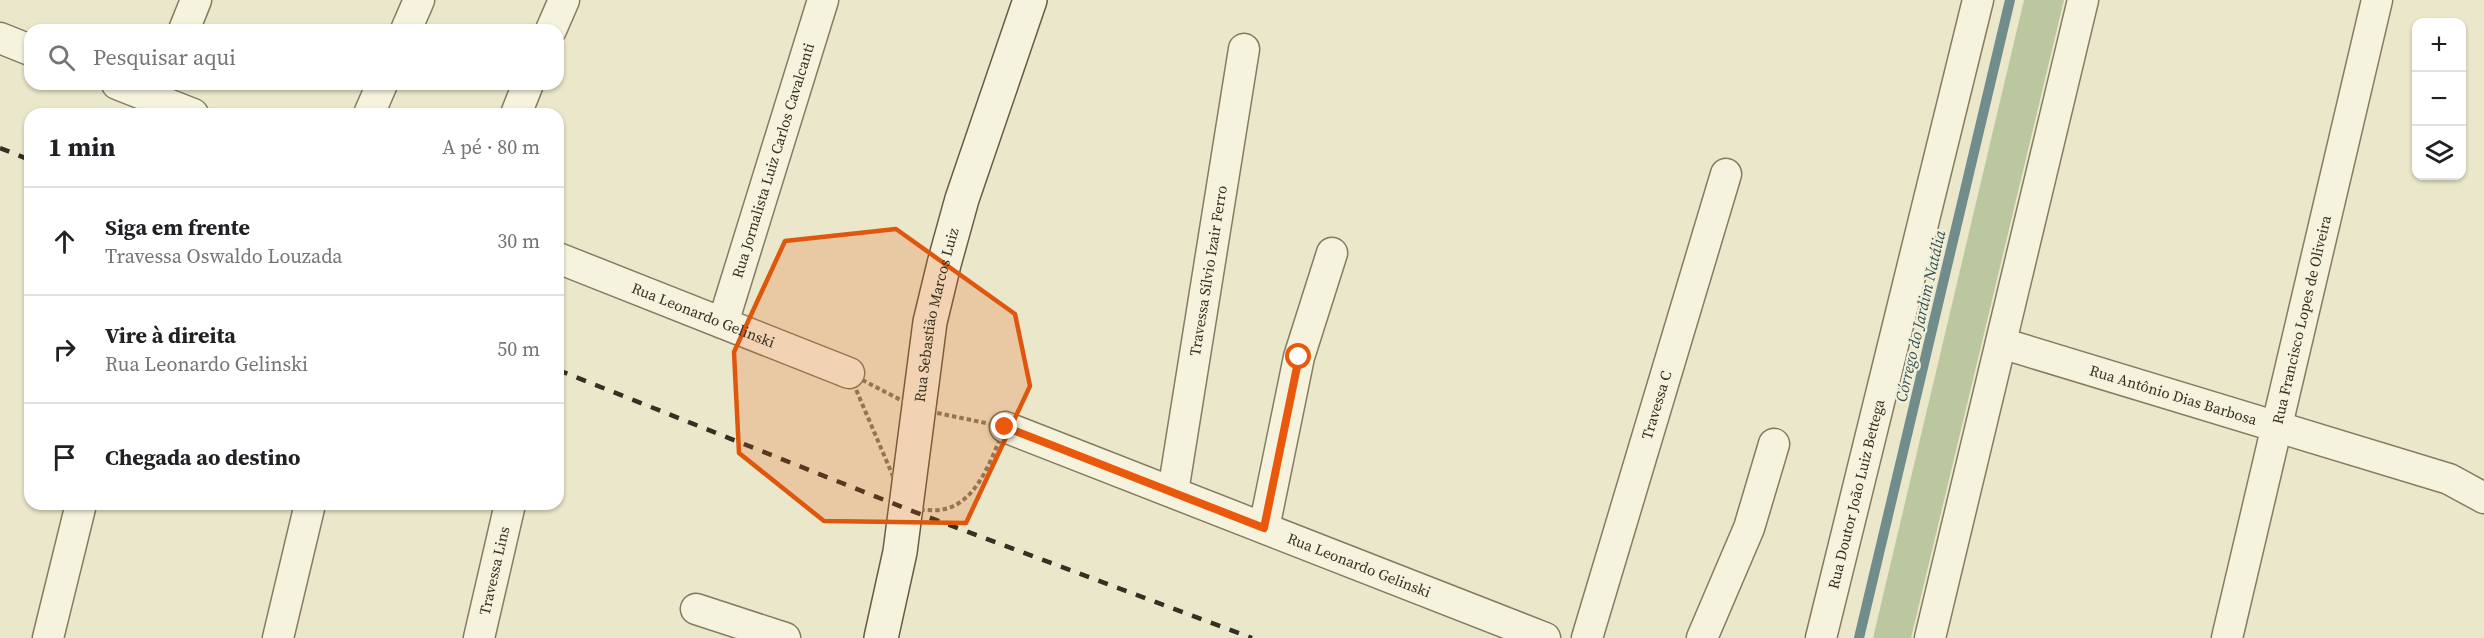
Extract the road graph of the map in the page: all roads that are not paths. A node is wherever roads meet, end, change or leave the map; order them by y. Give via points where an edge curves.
1 (196, 0) edge
2 (419, 0) edge
3 (564, 0) edge
4 (823, 0) edge
5 (1030, 0) edge
6 (1978, 0) edge
7 (2083, 0) edge
8 (2377, 0) edge
9 (186, 24) edge
10 (409, 24) edge
11 (554, 24) edge
12 (0, 38) edge
13 (24, 48) edge
14 (1244, 50) dead end
15 (379, 90) edge
16 (526, 90) edge
17 (161, 92) edge
18 (184, 108) edge
19 (372, 108) edge
20 (518, 108) edge
21 (1726, 174) dead end
22 (1332, 253) dead end
23 (564, 260) edge
24 (723, 323) junction
25 (2001, 343) junction
26 (849, 373) dead end
27 (1005, 427) road end
28 (2277, 427) junction
29 (1774, 444) dead end
30 (1173, 492) junction
31 (2484, 498) edge
32 (80, 510) edge
33 (309, 510) edge
34 (509, 510) edge
35 (1264, 528) junction
36 (696, 609) dead end
37 (48, 638) edge
38 (278, 638) edge
39 (478, 638) edge
40 (785, 638) edge
41 (881, 638) edge
42 (1545, 638) edge
43 (1587, 638) edge
44 (1702, 638) edge
45 (1821, 638) edge
46 (1930, 638) edge
47 (2227, 638) edge

1 - 9 street
2 - 10 street
3 - 11 street
4 - 24 street, Rua Jornalista Luiz Carlos Cavalcanti
5 - 41 main road, Rua Sebastião Marcos Luiz via 962,199 930,321 907,509
6 - 45 street, Rua Doutor João Luiz Bettega
7 - 25 street
8 - 28 street, Rua Francisco Lopes de Oliveira
12 - 13 street
14 - 30 street, Travessa Sílvio Izair Ferro
15 - 19 street
16 - 20 street
17 - 18 street
21 - 43 street, Travessa C
22 - 35 street via 1299,357
23 - 24 street, Rua Leonardo Gelinski
24 - 26 street, Rua Leonardo Gelinski
25 - 28 street, Rua Antônio Dias Barbosa
25 - 46 street
27 - 30 street, Rua Leonardo Gelinski
28 - 31 street, Rua Antônio Dias Barbosa via 2449,479
28 - 47 street, Rua Francisco Lopes de Oliveira
29 - 44 street via 1749,528
30 - 35 street, Rua Leonardo Gelinski
32 - 37 street
33 - 38 street
34 - 39 street, Travessa Lins
35 - 42 street, Rua Leonardo Gelinski
36 - 40 street

